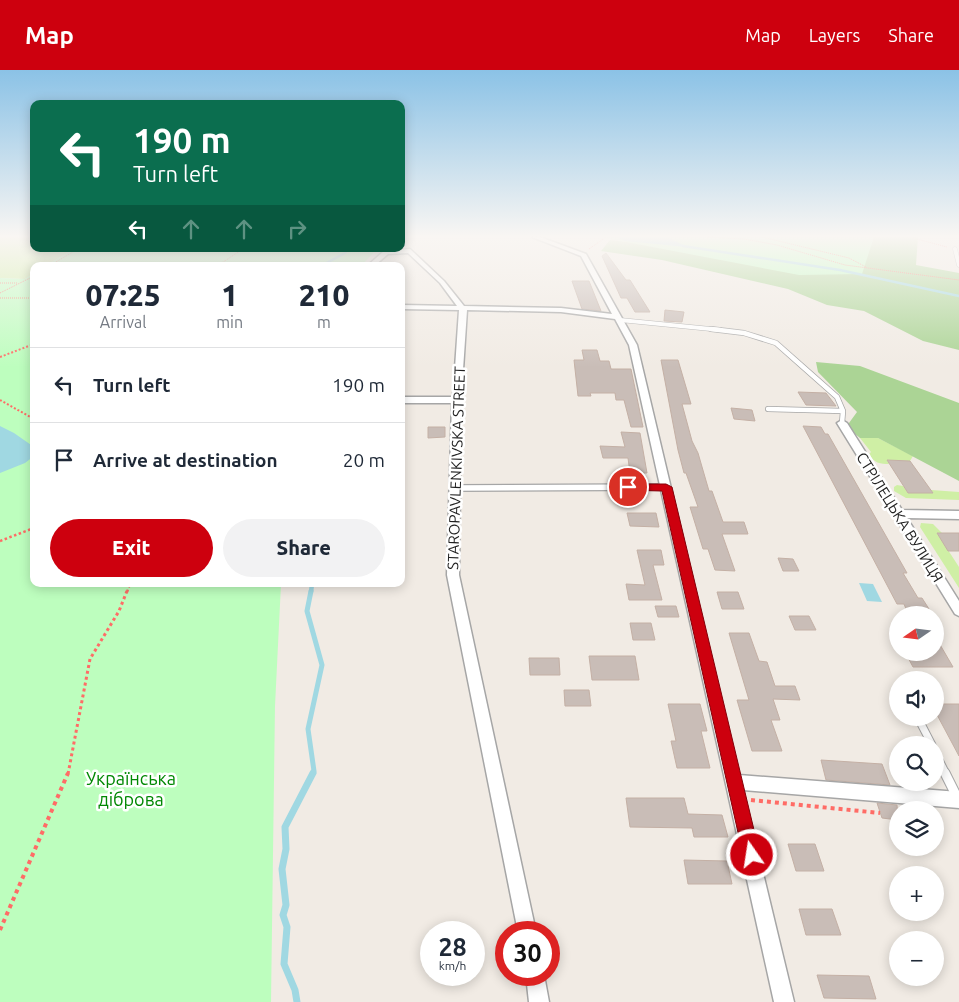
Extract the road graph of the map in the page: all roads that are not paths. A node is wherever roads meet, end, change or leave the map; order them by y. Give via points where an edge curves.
1 (440, 280) edge
2 (598, 280) edge
3 (405, 307) edge
4 (463, 309) junction
5 (619, 318) junction
6 (405, 400) edge
7 (457, 400) junction
8 (768, 409) dead end
9 (843, 411) junction
10 (842, 423) joint
11 (666, 487) junction
12 (456, 488) junction
13 (899, 514) junction
14 (959, 515) edge
15 (959, 611) edge
16 (944, 770) edge
17 (735, 782) junction
18 (959, 800) edge
19 (524, 921) edge
20 (537, 986) edge
21 (539, 1002) edge
22 (784, 1002) edge

1 - 4 street
2 - 5 street
3 - 4 street
4 - 5 street via 561,310
4 - 7 street, STAROPAVLENKIVSKA STREET
5 - 9 lane via 744,334 776,343 837,397
5 - 11 street via 633,346
6 - 7 street
7 - 12 street, STAROPAVLENKIVSKA STREET
8 - 9 lane
9 - 10 lane
10 - 13 street, СТРІЛЕЦЬКА ВУЛИЦЯ
11 - 12 lane
11 - 17 street
12 - 19 street, STAROPAVLENKIVSKA STREET via 453,575
13 - 14 street
13 - 15 street, СТРІЛЕЦЬКА ВУЛИЦЯ
16 - 18 lane
17 - 18 street
17 - 22 street
20 - 21 street

